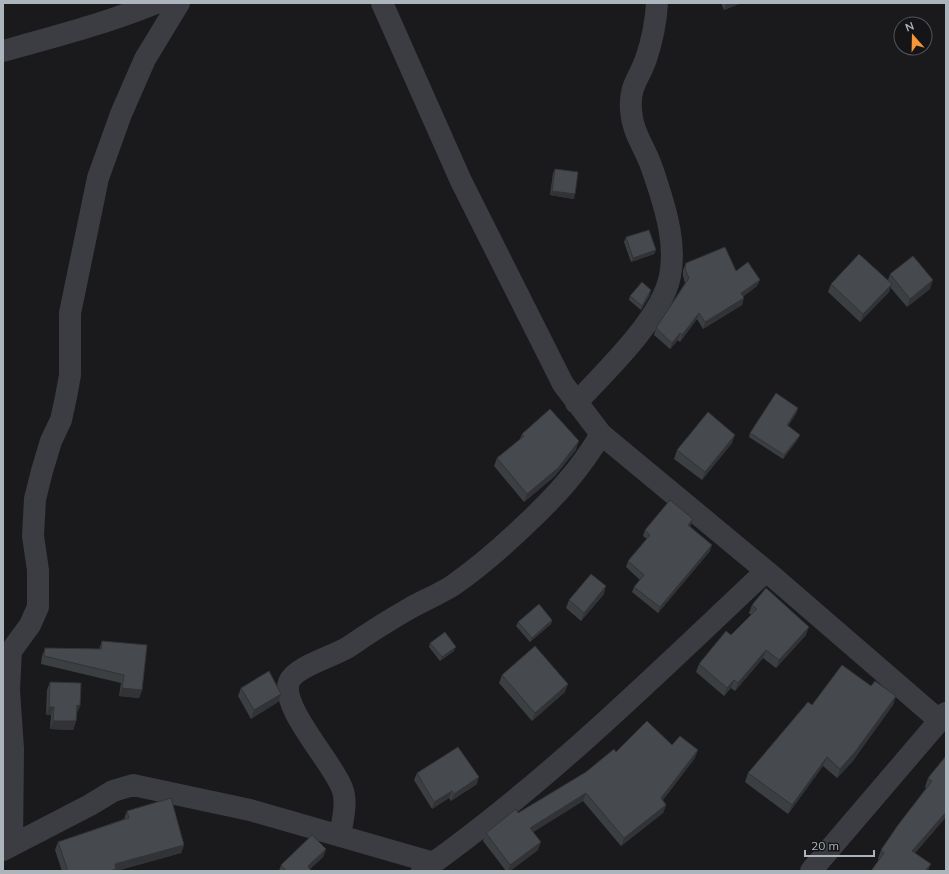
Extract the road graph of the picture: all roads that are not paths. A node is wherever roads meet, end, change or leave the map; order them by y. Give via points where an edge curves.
1 (156, 3) edge
2 (179, 3) edge
3 (382, 3) edge
4 (657, 3) edge
5 (3, 51) edge
6 (576, 403) junction
7 (601, 434) junction
8 (766, 571) junction
9 (7, 654) edge
10 (943, 717) edge
11 (340, 836) junction
12 (8, 847) edge
13 (428, 867) edge
14 (811, 871) edge

1 - 5 street via 133,13
2 - 9 street via 145,59 121,114 98,178 70,313 70,375 66,397 35,499 33,536 38,570 38,608 30,625
3 - 6 street via 483,226 562,384
4 - 6 street via 652,39 635,81 630,110 632,126 649,159 666,211 671,246 670,275 663,299 628,348
6 - 7 street
7 - 8 street
7 - 11 street via 588,457 570,480 488,560 450,587 370,632 341,652 313,663 295,674 289,682 287,693 298,718 343,790 344,812
8 - 10 street
8 - 13 street via 558,765
9 - 12 street via 13,749
10 - 14 street
11 - 12 street via 250,810 133,785 113,791
11 - 13 street

